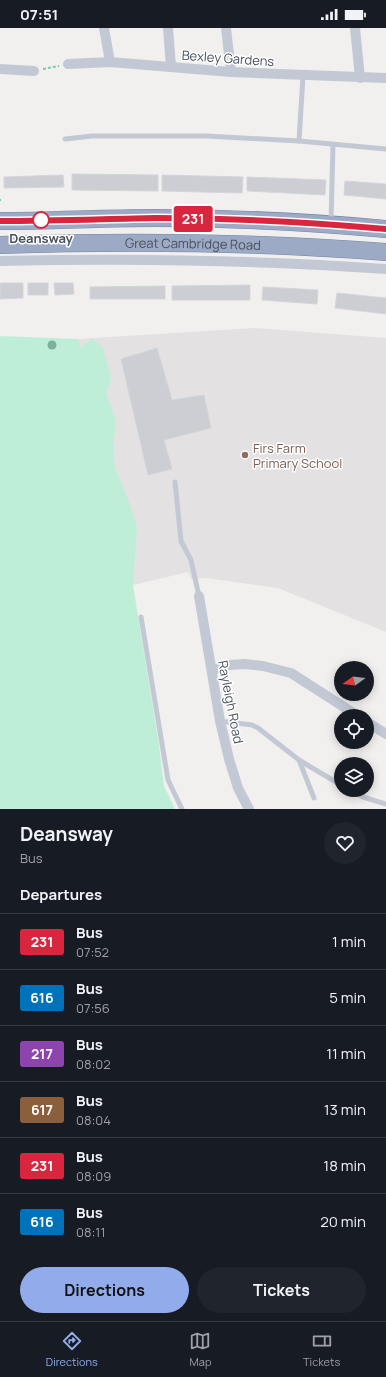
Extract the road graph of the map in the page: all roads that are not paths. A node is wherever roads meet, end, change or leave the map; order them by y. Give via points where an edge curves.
1 (104, 28) edge
2 (168, 28) edge
3 (226, 28) edge
4 (355, 28) edge
5 (110, 62) junction
6 (68, 64) road end
7 (172, 67) junction
8 (0, 69) edge
9 (34, 71) road end
10 (231, 72) junction
11 (302, 76) junction
12 (360, 78) junction
13 (386, 78) edge
14 (65, 139) dead end
15 (299, 140) junction
16 (333, 144) junction
17 (386, 149) edge
18 (0, 221) edge
19 (331, 224) junction
20 (386, 229) edge
21 (0, 245) edge
22 (83, 251) junction
23 (386, 252) edge
24 (0, 260) edge
25 (386, 269) edge
26 (175, 482) dead end
27 (199, 596) joint
28 (141, 617) dead end
29 (212, 670) junction
30 (347, 709) edge
31 (220, 721) junction
32 (374, 726) edge
33 (386, 734) edge
34 (300, 760) junction
35 (334, 781) edge
36 (363, 797) edge
37 (314, 798) dead end
38 (386, 804) edge
39 (182, 809) edge
40 (249, 809) edge

1 - 5 street
2 - 7 street
3 - 10 street
4 - 12 street
5 - 6 street, Bexley Gardens
5 - 7 street, Bexley Gardens
7 - 10 street, Bexley Gardens
8 - 9 street
10 - 11 street, Bexley Gardens
11 - 12 street, Bexley Gardens
11 - 15 lane
12 - 13 street, Bexley Gardens
14 - 15 lane via 92,136 207,136
15 - 16 lane
16 - 17 lane
16 - 19 lane
18 - 19 highway, Great Cambridge Road via 156,218
19 - 20 highway, Great Cambridge Road
21 - 22 highway, Great Cambridge Road
22 - 23 highway, Great Cambridge Road via 226,243
22 - 24 street
22 - 25 street via 251,263
26 - 27 lane via 181,541 190,560
27 - 29 street, Rayleigh Road
28 - 39 lane via 168,780
29 - 30 street via 246,664 291,673
29 - 31 street, Rayleigh Road
31 - 34 lane via 252,725
31 - 40 street, Rayleigh Road via 238,788
32 - 33 street
34 - 35 lane
34 - 37 lane
36 - 38 lane

